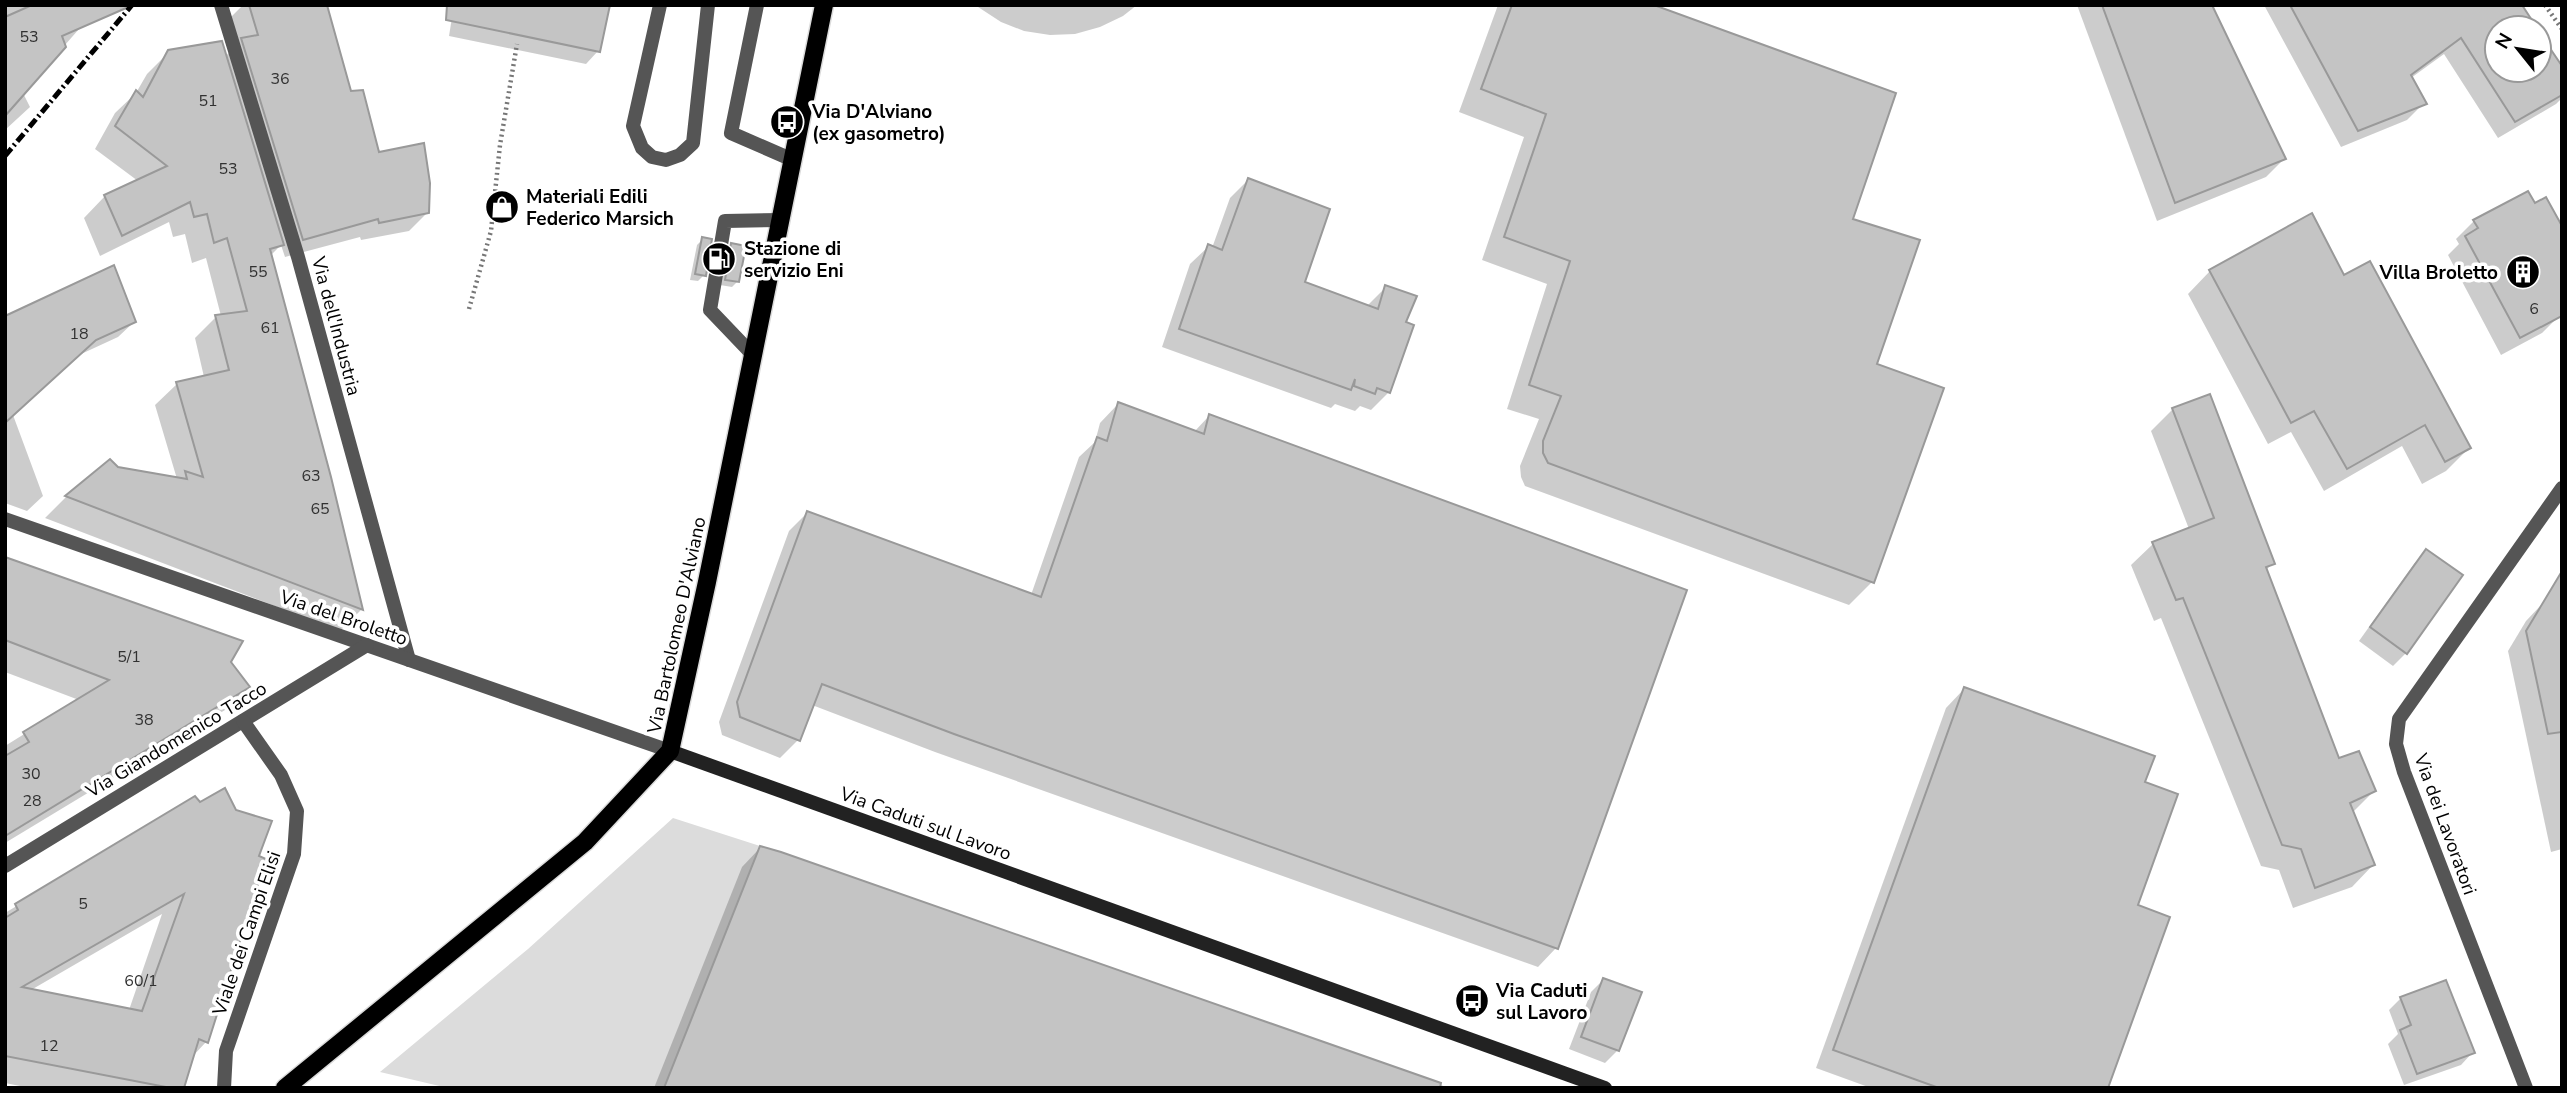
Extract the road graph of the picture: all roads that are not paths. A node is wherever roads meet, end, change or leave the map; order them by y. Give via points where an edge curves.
1 (221, 5) edge
2 (660, 5) edge
3 (708, 5) edge
4 (757, 5) edge
5 (824, 5) edge
6 (793, 160) junction
7 (780, 220) junction
8 (753, 355) junction
9 (2562, 488) edge
10 (5, 519) edge
11 (367, 645) junction
12 (409, 660) junction
13 (243, 721) junction
14 (670, 751) junction
15 (5, 866) edge
16 (224, 1088) edge
17 (285, 1088) edge
18 (1605, 1088) edge
19 (2526, 1088) edge

1 - 12 street, Via dell'Industria via 298,257
2 - 3 street via 633,126 642,148 652,157 666,160 693,143
4 - 6 street via 730,133
5 - 6 main road, Via Bartolomeo D'Alviano
6 - 7 main road, Via Bartolomeo D'Alviano
7 - 8 main road, Via Bartolomeo D'Alviano
7 - 8 street via 725,221 710,310
8 - 14 main road, Via Bartolomeo D'Alviano
9 - 19 street, Via dei Lavoratori via 2399,719 2396,744
10 - 11 street, Via del Broletto
11 - 12 street, Via del Broletto
11 - 13 street, Via Giandomenico Tacco
12 - 14 street, Via del Broletto
13 - 15 street, Via Giandomenico Tacco
13 - 16 street, Viale dei Campi Elisi via 281,775 297,811 294,854 226,1051
14 - 17 main road, Via Bartolomeo D'Alviano via 585,842
14 - 18 main road, Via Caduti sul Lavoro

